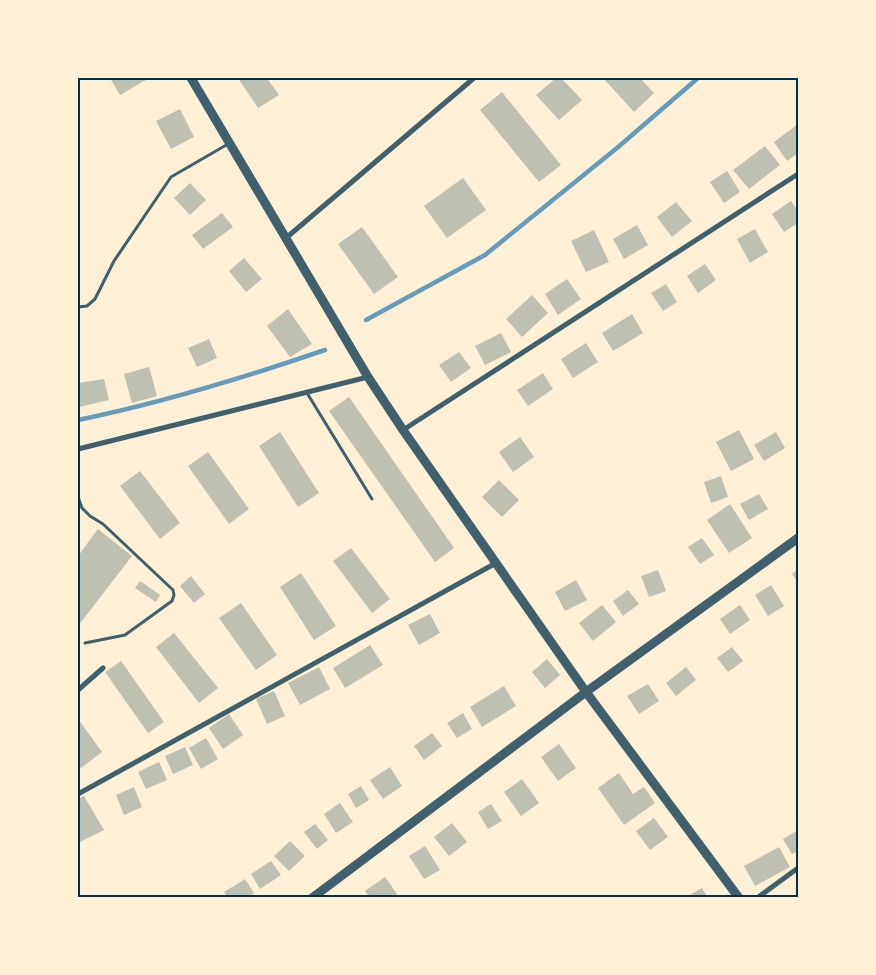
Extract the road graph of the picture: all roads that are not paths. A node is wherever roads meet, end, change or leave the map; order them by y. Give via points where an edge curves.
1 (192, 78) edge
2 (474, 78) edge
3 (231, 143) junction
4 (798, 174) edge
5 (286, 238) junction
6 (78, 307) edge
7 (368, 377) junction
8 (306, 392) junction
9 (403, 430) junction
10 (78, 449) edge
11 (78, 497) edge
12 (372, 499) dead end
13 (798, 538) edge
14 (496, 563) junction
15 (85, 643) dead end
16 (103, 668) dead end
17 (78, 690) edge
18 (586, 692) junction
19 (78, 794) edge
20 (798, 868) edge
21 (312, 898) edge
22 (739, 898) edge
23 (756, 898) edge

1 - 3 street
2 - 5 street
3 - 5 street
3 - 6 lane via 171,176 114,261 95,298 87,306
4 - 9 street
5 - 7 street
7 - 8 street
7 - 9 street
8 - 10 street
8 - 12 lane
9 - 14 street
11 - 15 lane via 82,508 166,583 174,595 172,601 124,635
13 - 18 street
14 - 18 street
14 - 19 street
16 - 17 street
18 - 21 street
18 - 22 street
20 - 23 street

